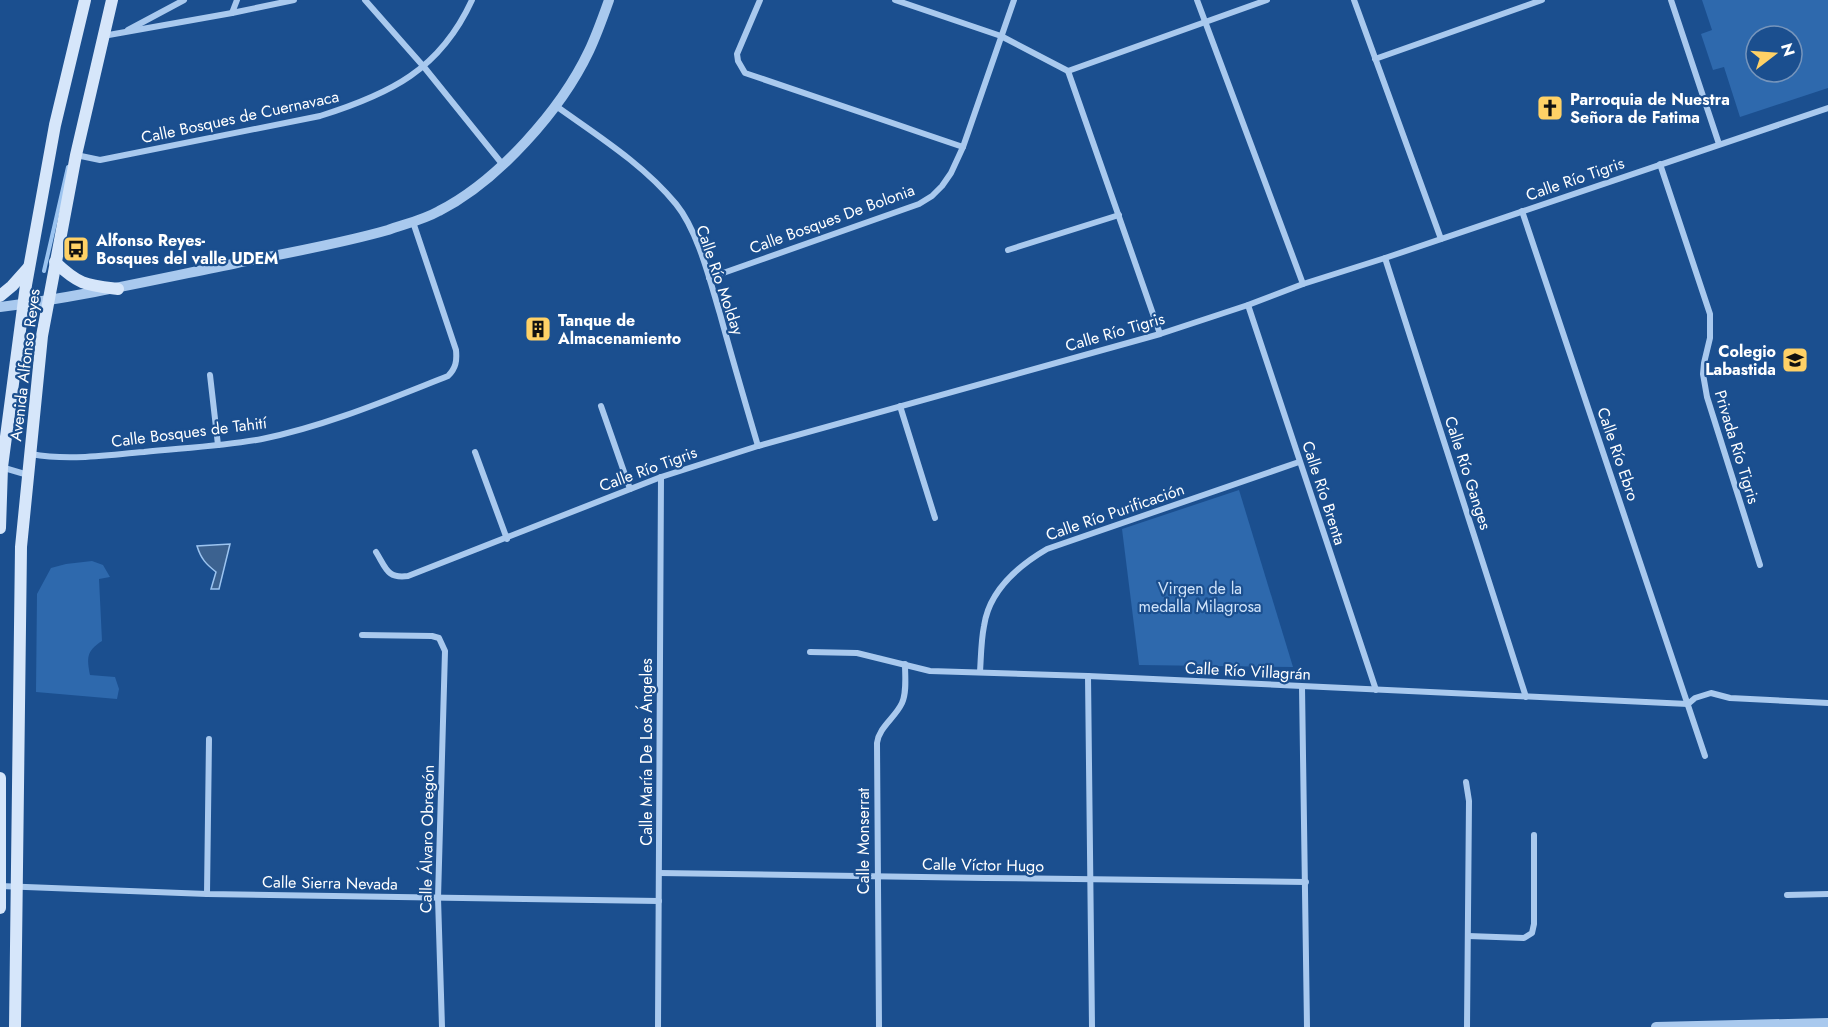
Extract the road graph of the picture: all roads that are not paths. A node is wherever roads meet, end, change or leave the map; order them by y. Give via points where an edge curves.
1 (85, 0) edge
2 (112, 0) edge
3 (184, 0) edge
4 (237, 0) edge
5 (294, 0) edge
6 (365, 0) edge
7 (472, 0) edge
8 (609, 0) edge
9 (760, 0) edge
10 (895, 0) edge
11 (1014, 0) edge
12 (1197, 0) edge
13 (1267, 0) edge
14 (1354, 0) edge
15 (1509, 0) edge
16 (1542, 0) edge
17 (1671, 0) edge
18 (1513, 9) junction
19 (232, 13) junction
20 (1204, 23) junction
21 (122, 33) junction
22 (1001, 36) junction
23 (103, 37) junction
24 (1375, 59) junction
25 (424, 67) junction
26 (1068, 71) junction
27 (556, 106) junction
28 (1828, 108) edge
29 (1719, 144) junction
30 (963, 147) junction
31 (76, 155) junction
32 (1660, 164) junction
33 (504, 166) junction
34 (1522, 211) junction
35 (1119, 214) junction
36 (413, 222) junction
37 (1441, 239) junction
38 (1008, 250) dead end
39 (1385, 258) junction
40 (55, 262) junction
41 (29, 266) junction
42 (709, 278) junction
43 (1303, 284) junction
44 (118, 289) junction
45 (0, 296) edge
46 (48, 302) junction
47 (24, 304) junction
48 (1248, 305) junction
49 (0, 307) edge
50 (1160, 334) junction
51 (210, 375) dead end
52 (601, 406) dead end
53 (900, 406) junction
54 (218, 445) junction
55 (758, 446) junction
56 (475, 452) dead end
57 (31, 454) junction
58 (1299, 462) junction
59 (1, 467) edge
60 (29, 476) junction
61 (661, 477) junction
62 (630, 489) junction
63 (935, 518) dead end
64 (0, 528) edge
65 (507, 539) junction
66 (376, 552) dead end
67 (1760, 565) dead end
68 (362, 635) dead end
69 (810, 652) dead end
70 (905, 664) junction
71 (980, 672) junction
72 (1088, 676) junction
73 (1302, 687) junction
74 (1376, 690) junction
75 (1526, 697) junction
76 (1828, 703) edge
77 (1688, 704) junction
78 (208, 739) dead end
79 (1705, 756) dead end
80 (0, 778) edge
81 (1466, 782) dead end
82 (1, 830) edge
83 (19, 830) junction
84 (1534, 835) dead end
85 (659, 873) junction
86 (876, 875) junction
87 (1090, 881) junction
88 (1306, 882) junction
89 (0, 886) edge
90 (18, 887) junction
91 (207, 894) junction
92 (1828, 894) edge
93 (1787, 895) dead end
94 (438, 898) junction
95 (659, 901) junction
96 (0, 908) edge
97 (1468, 936) junction
98 (1828, 1023) edge
99 (15, 1027) edge
100 (442, 1027) edge
101 (658, 1027) edge
102 (879, 1027) edge
103 (1092, 1027) edge
104 (1307, 1027) edge
105 (1467, 1027) edge
106 (1656, 1027) edge

1 - 41 main road, Avenida Alfonso Reyes
2 - 23 main road, Avenida Alfonso Reyes
3 - 21 street
4 - 19 street
5 - 19 street
6 - 25 street
7 - 25 street, Calle Bosques de Cuernavaca via 459,26
8 - 27 street via 589,51
9 - 30 street via 737,54 745,73
10 - 22 street
11 - 22 street, Calle Bosques De Bolonia
12 - 20 street
13 - 20 street
14 - 24 street
15 - 18 street
16 - 18 street
17 - 29 street
18 - 24 street
19 - 21 street
20 - 26 street
20 - 43 street
21 - 23 street
22 - 26 street
22 - 30 street, Calle Bosques De Bolonia
23 - 31 main road, Avenida Alfonso Reyes
24 - 37 street
25 - 31 street, Calle Bosques de Cuernavaca via 374,97 320,116 100,160
25 - 33 street
26 - 35 street
27 - 33 street
27 - 42 street, Calle Río Molday via 646,174 678,206 693,233
28 - 29 street, Calle Río Tigris
29 - 32 street, Calle Río Tigris
30 - 42 street, Calle Bosques De Bolonia via 942,186 919,204
31 - 40 main road, Avenida Alfonso Reyes
32 - 34 street, Calle Río Tigris
32 - 67 street, Privada Río Tigris via 1706,299 1711,326 1703,374 1707,398
33 - 36 street via 463,198
34 - 37 street, Calle Río Tigris
34 - 77 street, Calle Río Ebro
35 - 38 street
35 - 50 street
36 - 44 street via 359,238
36 - 54 street, Calle Bosques de Tahití via 456,350 454,370 448,376 319,424 262,439
37 - 39 street, Calle Río Tigris
39 - 43 street, Calle Río Tigris
39 - 75 street, Calle Río Ganges
40 - 44 main road via 87,285
40 - 46 main road, Avenida Alfonso Reyes
41 - 45 main road
41 - 47 main road, Avenida Alfonso Reyes
42 - 55 street, Calle Río Molday
43 - 48 street, Calle Río Tigris
44 - 46 street
46 - 47 street
46 - 57 main road, Avenida Alfonso Reyes
47 - 49 street
47 - 59 main road, Avenida Alfonso Reyes
48 - 50 street, Calle Río Tigris
48 - 58 street, Calle Río Brenta
50 - 53 street, Calle Río Tigris
51 - 54 street
52 - 62 street
53 - 55 street, Calle Río Tigris
53 - 63 street
54 - 57 street, Calle Bosques de Tahití via 78,458
55 - 61 street, Calle Río Tigris
56 - 65 street
57 - 60 main road, Avenida Alfonso Reyes
58 - 71 street, Calle Río Purificación via 1047,549 1027,561 989,605
58 - 74 street, Calle Río Brenta
59 - 60 street
59 - 64 main road, Avenida Alfonso Reyes
60 - 83 main road, Avenida Alfonso Reyes via 21,547
61 - 62 street, Calle Río Tigris
61 - 85 street, Calle María De Los Ángeles
62 - 65 street, Calle Río Tigris
65 - 66 street, Calle Río Tigris via 397,578 390,575
68 - 94 street, Calle Álvaro Obregón via 432,636 439,638 445,651
69 - 70 street, Calle Río Villagrán via 857,653
70 - 71 street, Calle Río Villagrán via 930,671
70 - 86 street, Calle Monserrat via 903,700 877,739
71 - 72 street, Calle Río Villagrán
72 - 73 street, Calle Río Villagrán
72 - 87 street
73 - 74 street, Calle Río Villagrán
73 - 88 street
74 - 75 street, Calle Río Villagrán
75 - 77 street, Calle Río Villagrán
76 - 77 street via 1730,698 1711,693
77 - 79 street, Calle Río Ebro
78 - 91 street
80 - 82 main road
81 - 97 street
82 - 83 street
82 - 89 main road
83 - 90 main road, Avenida Alfonso Reyes
84 - 97 street via 1532,933 1524,938
85 - 86 street, Calle Víctor Hugo
85 - 95 street, Calle María De Los Ángeles
86 - 87 street, Calle Víctor Hugo
86 - 102 street, Calle Monserrat
87 - 88 street, Calle Víctor Hugo
87 - 103 street
88 - 104 street
89 - 90 street, Calle Sierra Nevada
89 - 96 main road
90 - 91 street, Calle Sierra Nevada
90 - 99 main road, Avenida Alfonso Reyes
91 - 94 street, Calle Sierra Nevada
92 - 93 street
94 - 95 street, Calle Sierra Nevada
94 - 100 street, Calle Álvaro Obregón
95 - 101 street, Calle María De Los Ángeles
97 - 105 street
98 - 106 street

